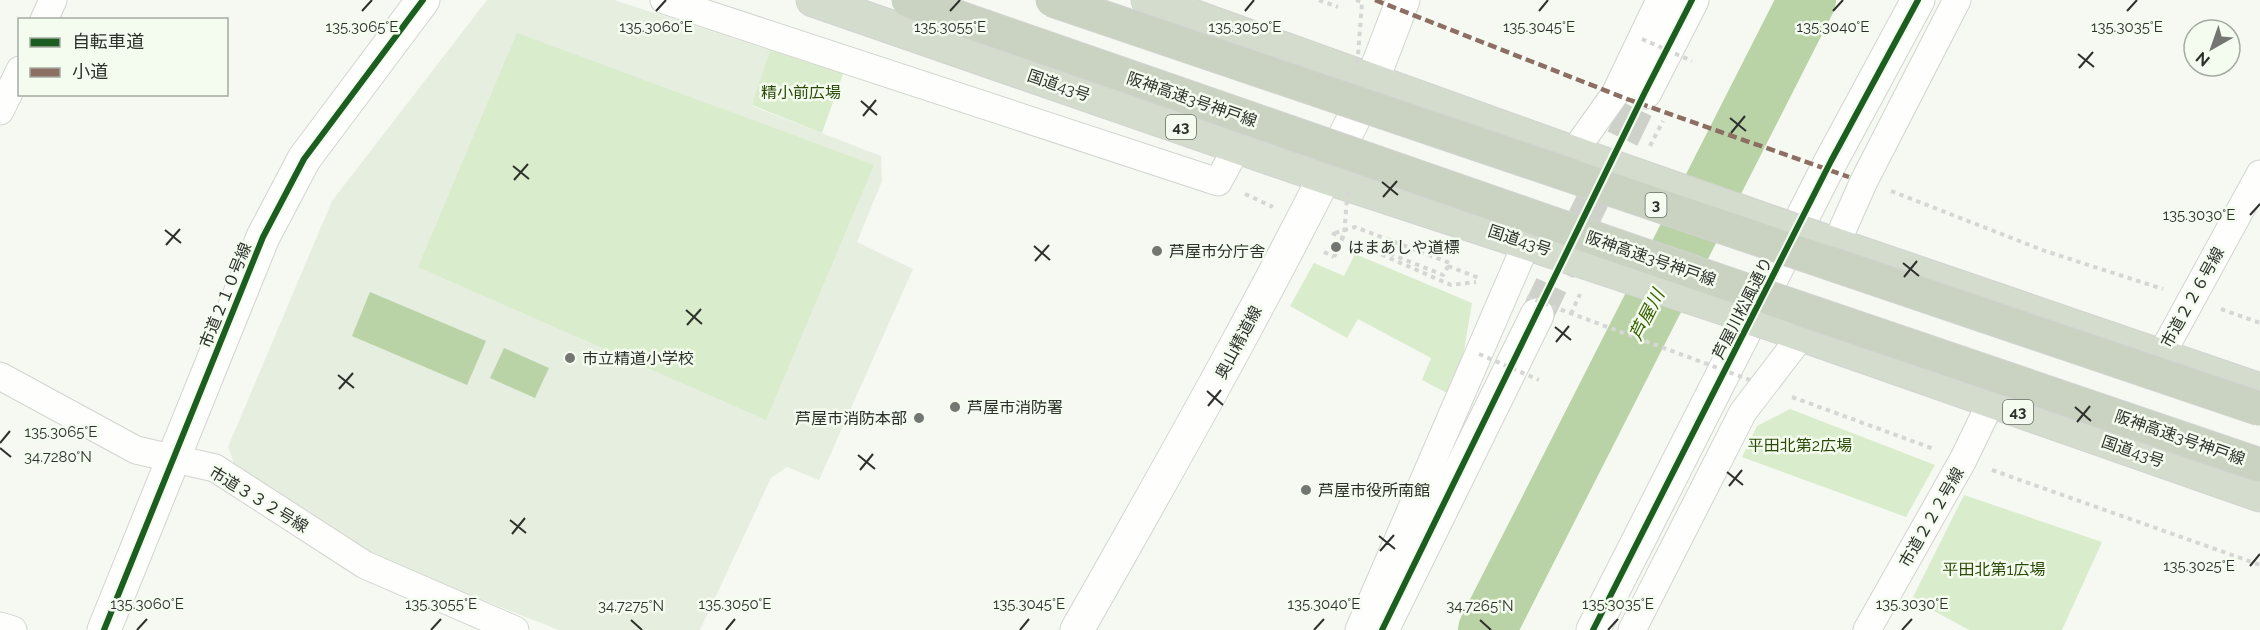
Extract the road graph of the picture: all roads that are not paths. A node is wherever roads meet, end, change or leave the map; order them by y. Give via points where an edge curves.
1 (53, 0) edge
2 (423, 0) edge
3 (664, 0) edge
4 (813, 0) edge
5 (908, 0) edge
6 (1052, 0) edge
7 (1148, 0) edge
8 (1403, 0) edge
9 (1660, 0) edge
10 (1692, 0) edge
11 (1918, 0) edge
12 (1957, 0) edge
13 (45, 18) edge
14 (18, 74) edge
15 (1372, 81) junction
16 (1645, 92) tunnel mouth
17 (0, 111) edge
18 (1237, 147) junction
19 (1585, 157) junction
20 (2260, 174) edge
21 (1325, 177) junction
22 (1827, 242) junction
23 (1539, 246) junction
24 (1524, 300) junction
25 (1790, 331) junction
26 (2160, 357) junction
27 (0, 376) edge
28 (2260, 390) edge
29 (1991, 402) junction
30 (2260, 409) edge
31 (173, 458) junction
32 (2260, 465) edge
33 (2260, 495) edge
34 (0, 626) edge
35 (13, 630) edge
36 (104, 630) edge
37 (515, 630) edge
38 (1077, 630) edge
39 (1359, 630) edge
40 (1382, 630) edge
41 (1593, 630) edge
42 (1632, 630) edge
43 (1867, 630) edge

1 - 13 street
2 - 31 street, 市道２１０号線 via 304,159 263,237
3 - 18 street via 1218,182
4 - 18 highway, 国道43号 / 43
5 - 32 highway, 阪神高速3号神戸線, bridge
6 - 30 highway, 3, bridge
7 - 15 highway
8 - 15 street, 奥山精道線
9 - 19 street
10 - 16 street
11 - 41 street, 芦屋川松風通り via 1831,161
12 - 22 street via 1864,181
14 - 17 street
15 - 19 highway
15 - 21 street, 奥山精道線
18 - 21 highway, 国道43号 / 43
19 - 22 highway, bridge
20 - 26 street, 市道２２６号線
21 - 23 highway, 国道43号 / 43
21 - 38 street, 奥山精道線 via 1203,411
22 - 26 highway
23 - 24 street
23 - 25 highway, 国道43号 / 43, bridge
24 - 39 street via 1479,354
24 - 40 street
25 - 29 highway, 国道43号 / 43
25 - 42 street via 1757,383
26 - 28 highway
27 - 31 street, 市道３３２号線 via 136,450
29 - 33 highway, 国道43号 / 43
29 - 43 street, 市道２２２号線 via 1963,460
31 - 36 street, 市道２１０号線
31 - 37 street, 市道３３２号線 via 215,468 365,565
34 - 35 street

